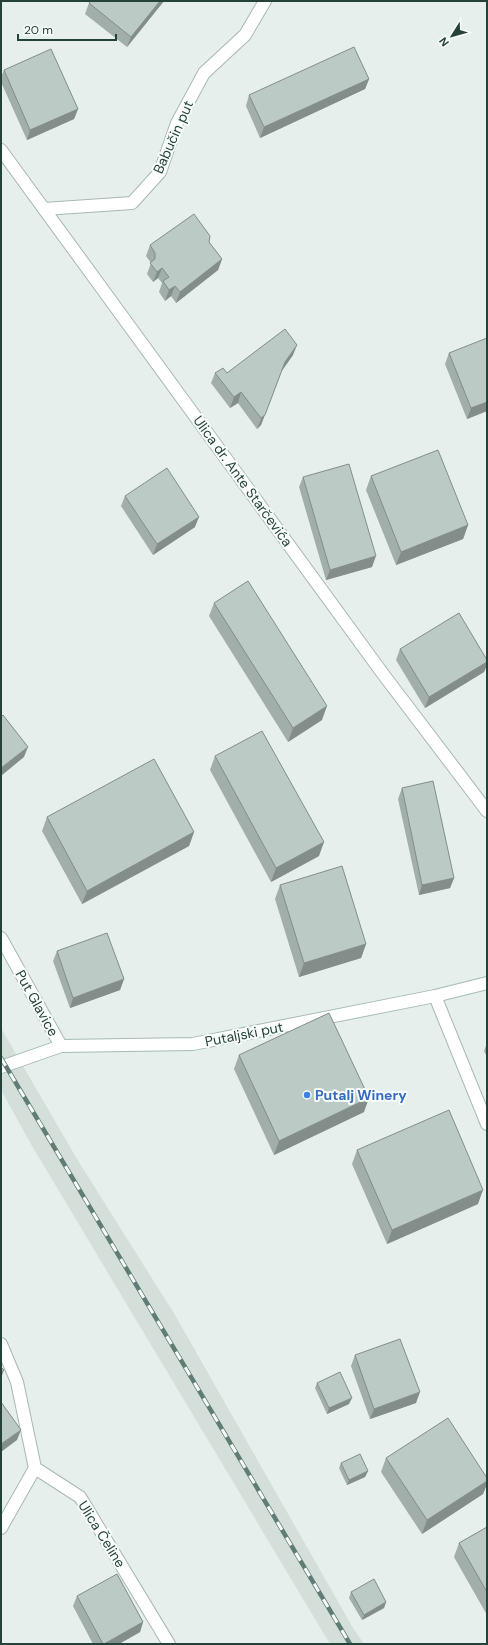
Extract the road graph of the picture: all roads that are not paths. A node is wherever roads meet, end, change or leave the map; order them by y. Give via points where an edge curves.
1 (265, 1) edge
2 (1, 150) edge
3 (44, 209) junction
4 (487, 811) edge
5 (1, 938) edge
6 (487, 983) edge
7 (435, 996) junction
8 (61, 1046) junction
9 (1, 1067) edge
10 (487, 1124) edge
11 (1, 1344) edge
12 (34, 1468) junction
13 (1, 1528) edge
14 (169, 1644) edge

1 - 3 street, Babučin put via 245,35 204,73 177,123 160,172 132,204
2 - 3 street, Ulica dr. Ante Starčevića
3 - 4 street, Ulica dr. Ante Starčevića via 379,668
5 - 8 street, Put Glavice
6 - 7 street, Putaljski put
7 - 8 street, Putaljski put via 194,1044
7 - 10 street
8 - 9 street, Putaljski put
11 - 12 street via 17,1382
12 - 13 street
12 - 14 street, Ulica Čeline via 80,1497

